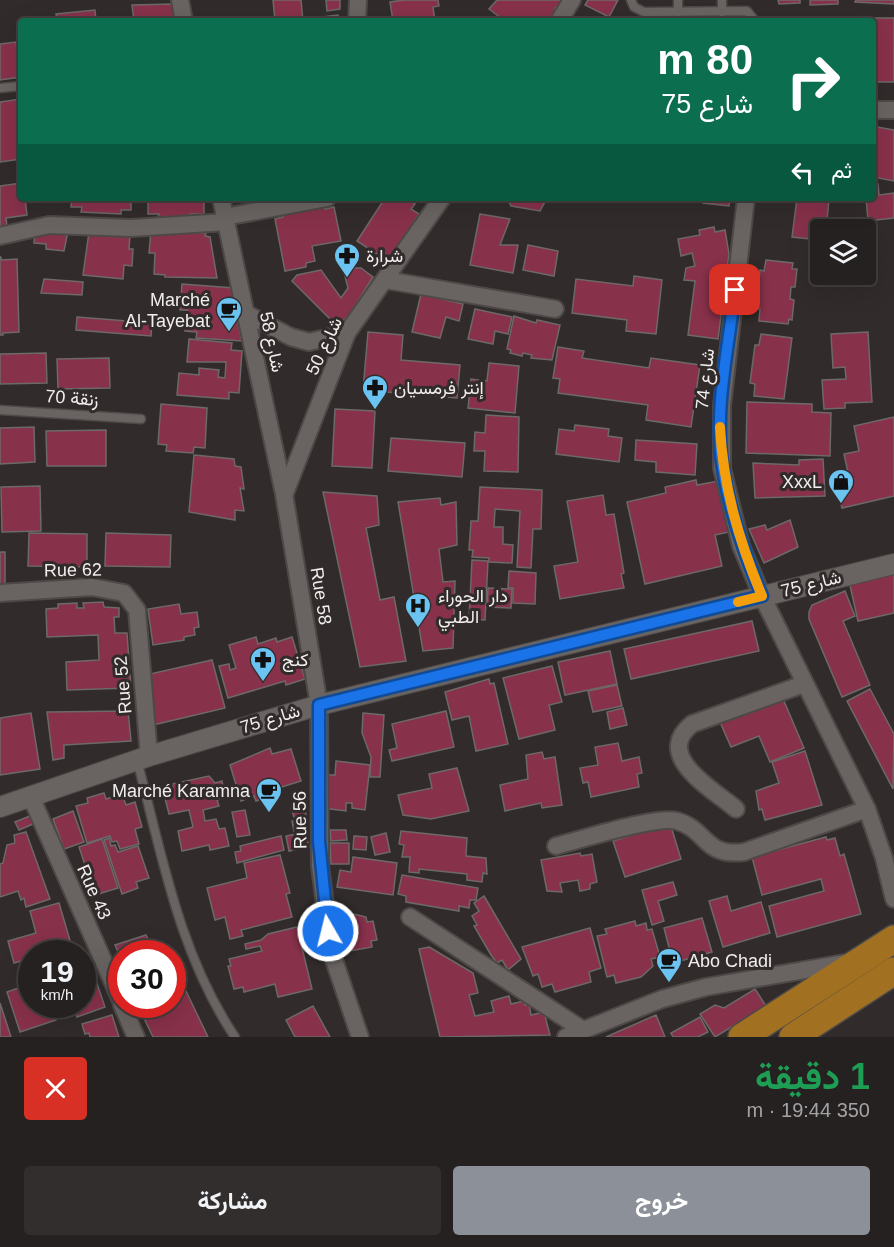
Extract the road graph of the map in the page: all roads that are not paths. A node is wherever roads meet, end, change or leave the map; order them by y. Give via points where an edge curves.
1 (180, 0) edge
2 (358, 0) edge
3 (572, 0) edge
4 (631, 0) edge
5 (678, 0) edge
6 (722, 0) edge
7 (678, 12) junction
8 (722, 12) junction
9 (183, 18) edge
10 (357, 18) edge
11 (561, 18) edge
12 (753, 18) edge
13 (18, 86) edge
14 (0, 88) edge
15 (876, 110) edge
16 (894, 110) edge
17 (222, 201) edge
18 (312, 201) edge
19 (440, 201) edge
20 (746, 201) edge
21 (225, 219) junction
22 (0, 236) edge
23 (386, 280) junction
24 (555, 309) dead end
25 (247, 314) junction
26 (347, 333) junction
27 (0, 410) edge
28 (141, 419) dead end
29 (284, 494) junction
30 (894, 564) edge
31 (0, 593) edge
32 (762, 596) junction
33 (137, 610) joint
34 (804, 684) junction
35 (319, 705) junction
36 (143, 758) junction
37 (31, 796) junction
38 (0, 807) edge
39 (736, 809) dead end
40 (867, 809) junction
41 (556, 846) dead end
42 (892, 879) edge
43 (894, 898) edge
44 (410, 917) dead end
45 (894, 939) edge
46 (861, 961) junction
47 (894, 971) edge
48 (108, 972) edge
49 (128, 1018) edge
50 (584, 1030) junction
51 (136, 1037) edge
52 (235, 1037) edge
53 (360, 1037) edge
54 (566, 1037) edge
55 (742, 1037) edge
56 (793, 1037) edge

1 - 9 street
2 - 10 street
3 - 11 street
4 - 7 lane via 634,7 644,12
5 - 7 lane
6 - 8 lane
7 - 8 lane
8 - 12 lane via 747,11
13 - 14 lane
15 - 16 street
17 - 21 street, شارع 58
18 - 21 street
19 - 23 street, شارع 50
20 - 32 street, شارع 74 via 721,433 722,468 741,546
21 - 22 street via 131,228 49,225
21 - 25 street, شارع 58
23 - 24 street
23 - 26 street, شارع 50
25 - 26 street via 309,342
25 - 29 street, شارع 58
26 - 29 street, شارع 50
27 - 28 lane, زنقة 70
29 - 35 street, Rue 58
30 - 32 street, شارع 75
31 - 33 street, Rue 62 via 108,588 124,593
32 - 34 street, شارع 74
32 - 35 street, شارع 75
33 - 36 street, Rue 52
34 - 39 street via 684,730 679,741 681,757 690,773
34 - 40 street, شارع 74
35 - 36 street, شارع 75
35 - 53 street, Rue 56 via 319,841 324,910 331,951
36 - 37 street, شارع 75
36 - 52 lane via 167,883 200,975
37 - 38 street, شارع 75
37 - 48 street, Rue 43
40 - 41 street via 744,852 728,854 716,850 685,824 664,819
40 - 42 street, شارع 74
42 - 43 street, شارع 74
44 - 50 street
45 - 46 highway
46 - 50 street via 706,987 662,999
46 - 55 highway
47 - 56 highway
49 - 51 street, Rue 43
50 - 54 street

